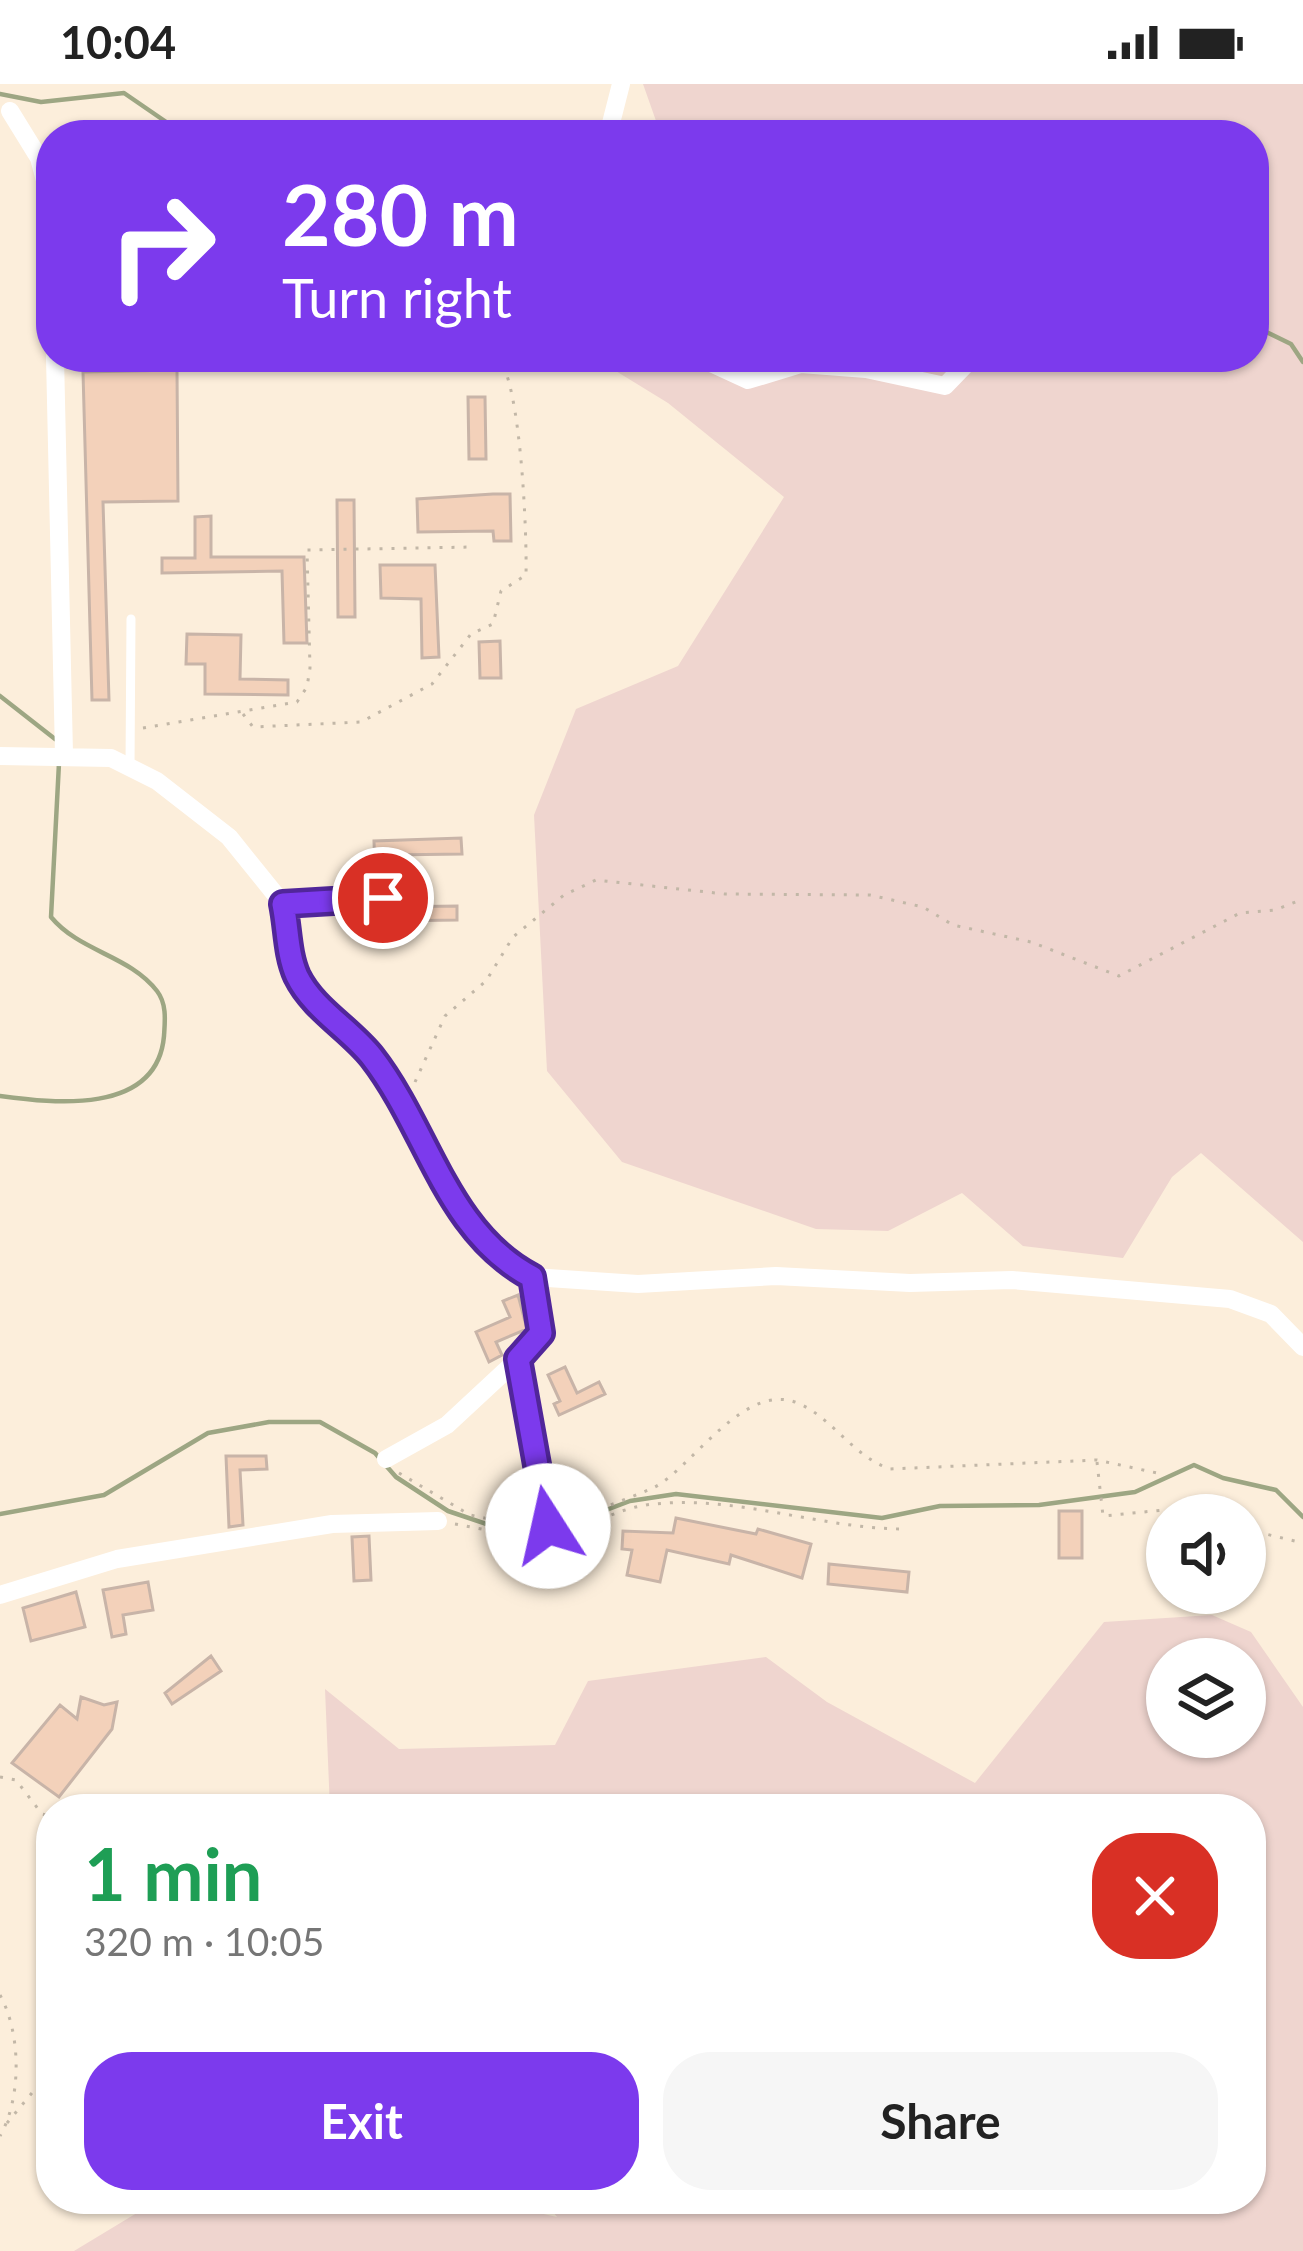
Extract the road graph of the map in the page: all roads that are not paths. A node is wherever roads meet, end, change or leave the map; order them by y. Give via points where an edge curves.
1 (621, 84) edge
2 (10, 111) dead end
3 (612, 120) edge
4 (36, 153) edge
5 (55, 372) edge
6 (731, 372) edge
7 (774, 372) edge
8 (880, 372) edge
9 (959, 372) edge
10 (131, 619) dead end
11 (64, 754) junction
12 (0, 756) edge
13 (130, 766) junction
14 (383, 898) dead end
15 (283, 904) junction
16 (532, 1277) junction
17 (1303, 1347) edge
18 (518, 1359) junction
19 (386, 1459) road end
20 (438, 1521) road end
21 (548, 1535) road end
22 (0, 1595) edge

1 - 3 street
2 - 4 street
5 - 11 street
6 - 7 street via 748,380
8 - 9 street via 945,386
10 - 13 lane
11 - 12 street
11 - 13 street
13 - 15 street via 206,816
14 - 15 lane
15 - 16 street via 298,980 403,1100 458,1210
16 - 17 street via 638,1284 776,1276 1012,1280 1229,1299 1271,1314
16 - 18 street via 541,1333
18 - 19 street via 447,1425
18 - 21 street
20 - 22 street via 332,1524 117,1559

